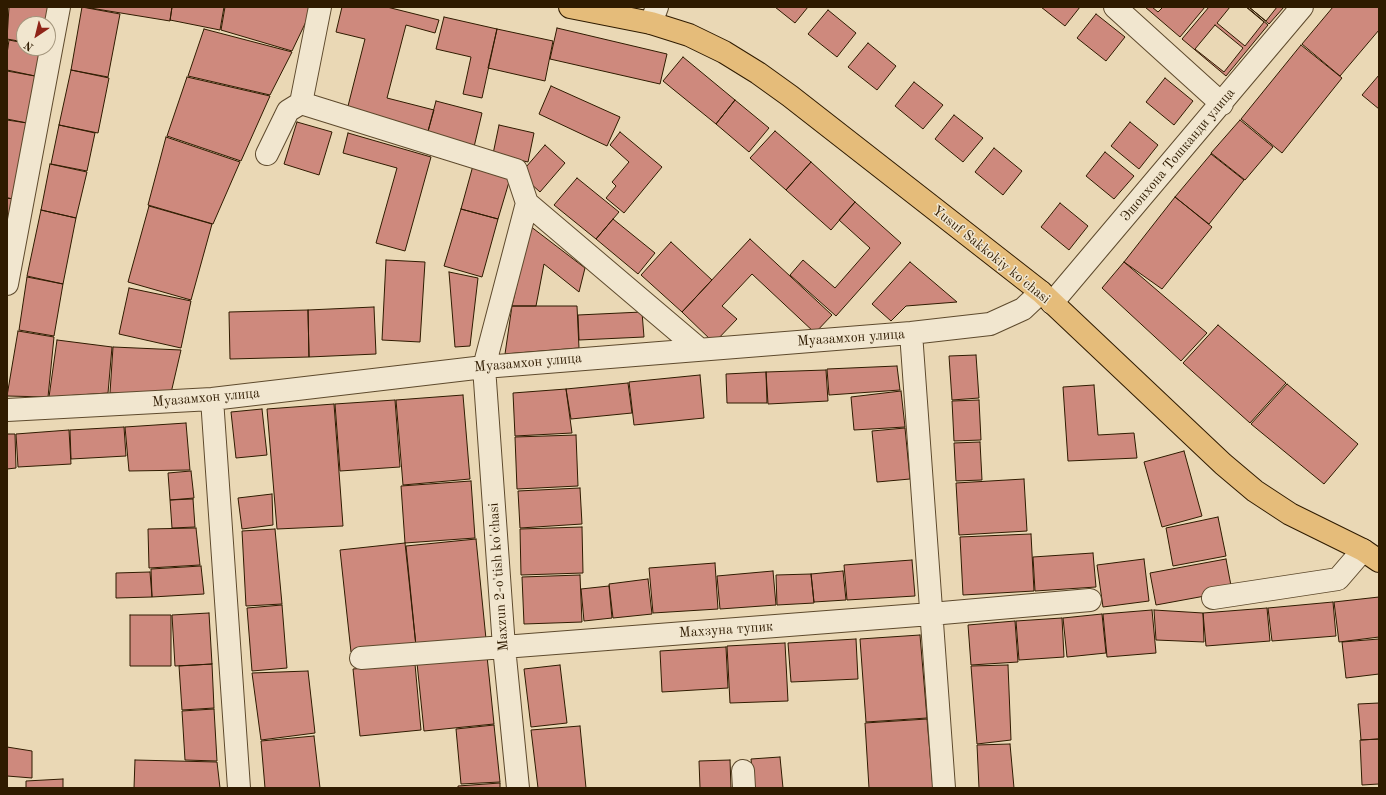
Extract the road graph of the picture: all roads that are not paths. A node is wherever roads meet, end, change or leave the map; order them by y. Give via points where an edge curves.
1 (59, 7) edge
2 (320, 7) edge
3 (570, 7) edge
4 (1115, 7) edge
5 (1302, 7) edge
6 (654, 15) edge
7 (301, 103) junction
8 (1222, 104) junction
9 (267, 154) dead end
10 (527, 203) junction
11 (7, 284) edge
12 (1046, 298) junction
13 (911, 333) junction
14 (698, 349) junction
15 (484, 367) junction
16 (212, 399) junction
17 (7, 410) edge
18 (1371, 556) edge
19 (1213, 598) dead end
20 (1090, 600) dead end
21 (931, 614) junction
22 (504, 647) junction
23 (361, 658) dead end
24 (239, 788) edge
25 (518, 788) edge
26 (944, 788) edge

1 - 11 street
2 - 7 street
3 - 6 main road, Yusuf Sakkokiy ko'chasi
4 - 8 street
5 - 8 street, Эшонхона Тошканди улица
6 - 12 main road, Yusuf Sakkokiy ko'chasi via 724,52 790,96
7 - 9 street via 288,111
7 - 10 street via 516,170
8 - 12 street, Эшонхона Тошканди улица
10 - 14 street
10 - 15 street, Maxzun 2-o'tish ko'chasi
12 - 13 street, Муазамхон улица via 990,324
12 - 18 main road, Yusuf Sakkokiy ko'chasi via 1250,487 1290,514
13 - 14 street, Муазамхон улица
13 - 21 street
14 - 15 street, Муазамхон улица
15 - 16 street, Муазамхон улица
15 - 22 street, Maxzun 2-o'tish ko'chasi
16 - 17 street, Муазамхон улица
16 - 24 street
18 - 19 street via 1338,578
20 - 21 street, Махзуна тупик
21 - 22 street, Махзуна тупик
21 - 26 street
22 - 23 street, Махзуна тупик
22 - 25 street, Maxzun 2-o'tish ko'chasi

